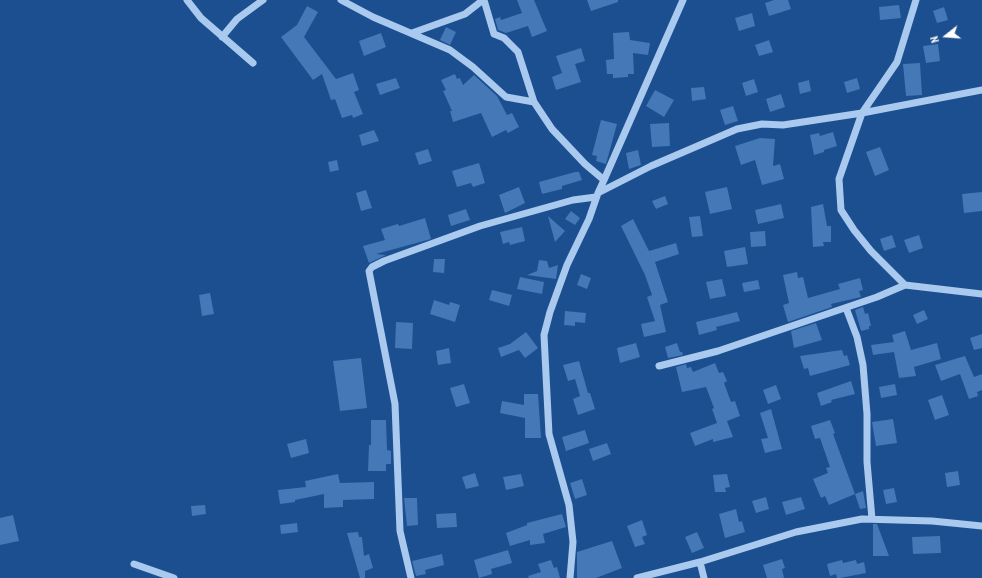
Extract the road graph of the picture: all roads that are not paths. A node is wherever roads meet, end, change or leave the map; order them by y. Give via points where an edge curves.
1 (187, 0) edge
2 (263, 0) edge
3 (341, 0) edge
4 (484, 0) edge
5 (683, 0) edge
6 (916, 0) edge
7 (412, 33) junction
8 (222, 37) junction
9 (253, 62) dead end
10 (982, 90) edge
11 (534, 102) junction
12 (862, 113) junction
13 (604, 180) junction
14 (597, 195) junction
15 (905, 285) junction
16 (982, 294) edge
17 (846, 308) junction
18 (659, 366) dead end
19 (872, 519) junction
20 (982, 526) edge
21 (700, 562) junction
22 (134, 564) dead end
23 (174, 578) edge
24 (411, 578) edge
25 (570, 578) edge
26 (637, 578) edge
27 (704, 578) edge

1 - 8 street via 201,18
2 - 8 street via 237,19
3 - 7 street
4 - 7 street via 465,14
4 - 11 street via 494,34 504,38 518,52
5 - 13 street
6 - 12 street via 897,62
7 - 11 street via 450,50 506,97
8 - 9 street
10 - 12 street
11 - 13 street via 552,128 585,164
12 - 14 street via 737,129 626,178
12 - 15 street via 839,179 841,210 871,251
13 - 14 street
14 - 24 street via 480,226 384,261 369,271 395,404 400,531
14 - 25 street via 590,219 567,265 544,335 549,434 569,505 572,542
15 - 16 street
15 - 17 street
17 - 18 street via 712,352
17 - 19 street via 857,337 863,365
19 - 20 street
19 - 21 street via 796,532
21 - 26 street
21 - 27 street
22 - 23 street

